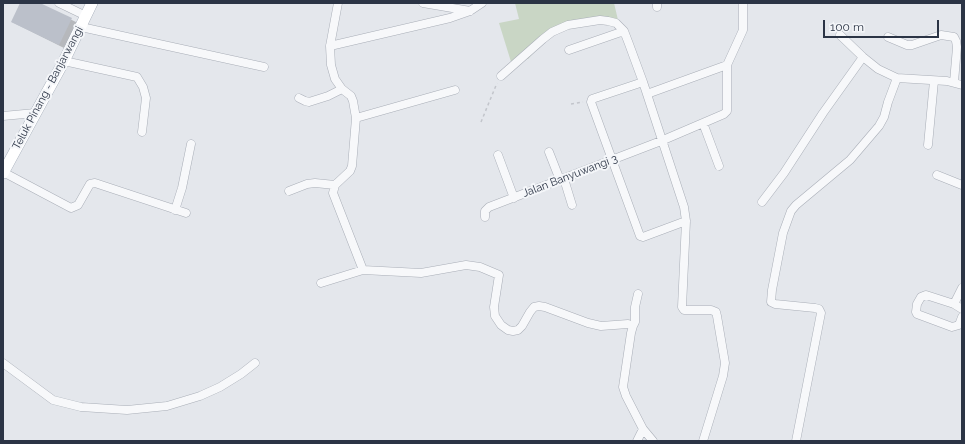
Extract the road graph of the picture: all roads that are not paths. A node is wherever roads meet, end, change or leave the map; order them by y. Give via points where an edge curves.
1 (59, 3) edge
2 (92, 3) edge
3 (338, 3) edge
4 (423, 3) edge
5 (482, 3) edge
6 (743, 3) edge
7 (470, 11) junction
8 (86, 16) junction
9 (81, 27) junction
10 (624, 32) junction
11 (840, 35) dead end
12 (888, 37) dead end
13 (330, 46) junction
14 (569, 50) dead end
15 (863, 57) junction
16 (64, 61) junction
17 (726, 66) junction
18 (264, 67) dead end
19 (501, 76) road end
20 (897, 78) junction
21 (934, 81) junction
22 (643, 82) junction
23 (954, 82) junction
24 (962, 85) edge
25 (342, 89) junction
26 (455, 90) dead end
27 (647, 94) junction
28 (299, 98) dead end
29 (35, 113) junction
30 (3, 116) edge
31 (356, 118) junction
32 (704, 123) junction
33 (142, 132) dead end
34 (662, 141) junction
35 (191, 144) dead end
36 (928, 145) dead end
37 (549, 152) dead end
38 (498, 156) dead end
39 (612, 160) junction
40 (719, 166) dead end
41 (3, 173) edge
42 (937, 175) dead end
43 (562, 180) junction
44 (335, 185) junction
45 (962, 185) edge
46 (289, 192) dead end
47 (514, 198) junction
48 (762, 202) dead end
49 (572, 205) dead end
50 (175, 210) junction
51 (186, 213) dead end
52 (485, 217) dead end
53 (686, 221) junction
54 (363, 270) junction
55 (321, 284) dead end
56 (962, 288) edge
57 (638, 294) dead end
58 (954, 304) junction
59 (962, 309) edge
60 (962, 317) edge
61 (633, 326) junction
62 (255, 362) dead end
63 (3, 363) edge
64 (643, 429) junction
65 (637, 441) edge
66 (653, 441) edge
67 (703, 441) edge
68 (796, 441) edge

1 - 8 street
2 - 8 main road, Teluk Pinang - Banjarwangi
3 - 13 street
4 - 7 street
5 - 7 street
6 - 17 street via 743,30
7 - 13 street
8 - 9 main road, Teluk Pinang - Banjarwangi
9 - 16 main road, Teluk Pinang - Banjarwangi
9 - 18 street
10 - 14 street
10 - 19 street via 616,23 604,20 568,25 543,39
10 - 22 street
11 - 15 street
12 - 23 street via 912,45 940,35 954,37 957,47
13 - 25 street via 333,74
15 - 20 street via 878,69
15 - 48 street
16 - 29 main road, Teluk Pinang - Banjarwangi
16 - 33 street via 137,77 146,98
17 - 27 street
17 - 32 street, Jalan Banyuwangi 3 via 727,111 722,116
20 - 21 street
20 - 68 street via 879,126 850,160 796,205 785,224 772,302 815,308 819,309 821,314
21 - 23 street
21 - 36 street
22 - 27 street
22 - 39 street via 591,100
23 - 24 street
25 - 28 street via 309,102
25 - 31 street via 351,96
26 - 31 street
27 - 34 street
29 - 30 street
29 - 41 main road, Teluk Pinang - Banjarwangi
31 - 44 street via 352,166
32 - 34 street, Jalan Banyuwangi 3
32 - 40 street
34 - 39 street, Jalan Banyuwangi 3
34 - 53 street via 682,200
35 - 50 street
37 - 43 street
38 - 47 street
39 - 43 street, Jalan Banyuwangi 3
39 - 53 street via 642,237
41 - 50 street via 71,208 78,205 90,184 95,183
42 - 45 street
43 - 47 street, Jalan Banyuwangi 3
43 - 49 street
44 - 46 street via 307,184
44 - 54 street via 334,197
47 - 52 street, Jalan Banyuwangi 3 via 489,207 485,211
50 - 51 street
53 - 67 street via 682,307 684,310 716,312 725,362
54 - 55 street
54 - 61 street via 421,273 466,265 480,267 499,275 495,316 508,330 518,330 534,307 539,306 601,326
56 - 58 street
57 - 61 street
58 - 59 street
58 - 60 street via 926,295 921,297 916,312 952,327 959,325
61 - 64 street via 623,387
62 - 63 street via 220,387 200,396 167,406 127,410 81,407 53,400
64 - 65 street
64 - 66 street

